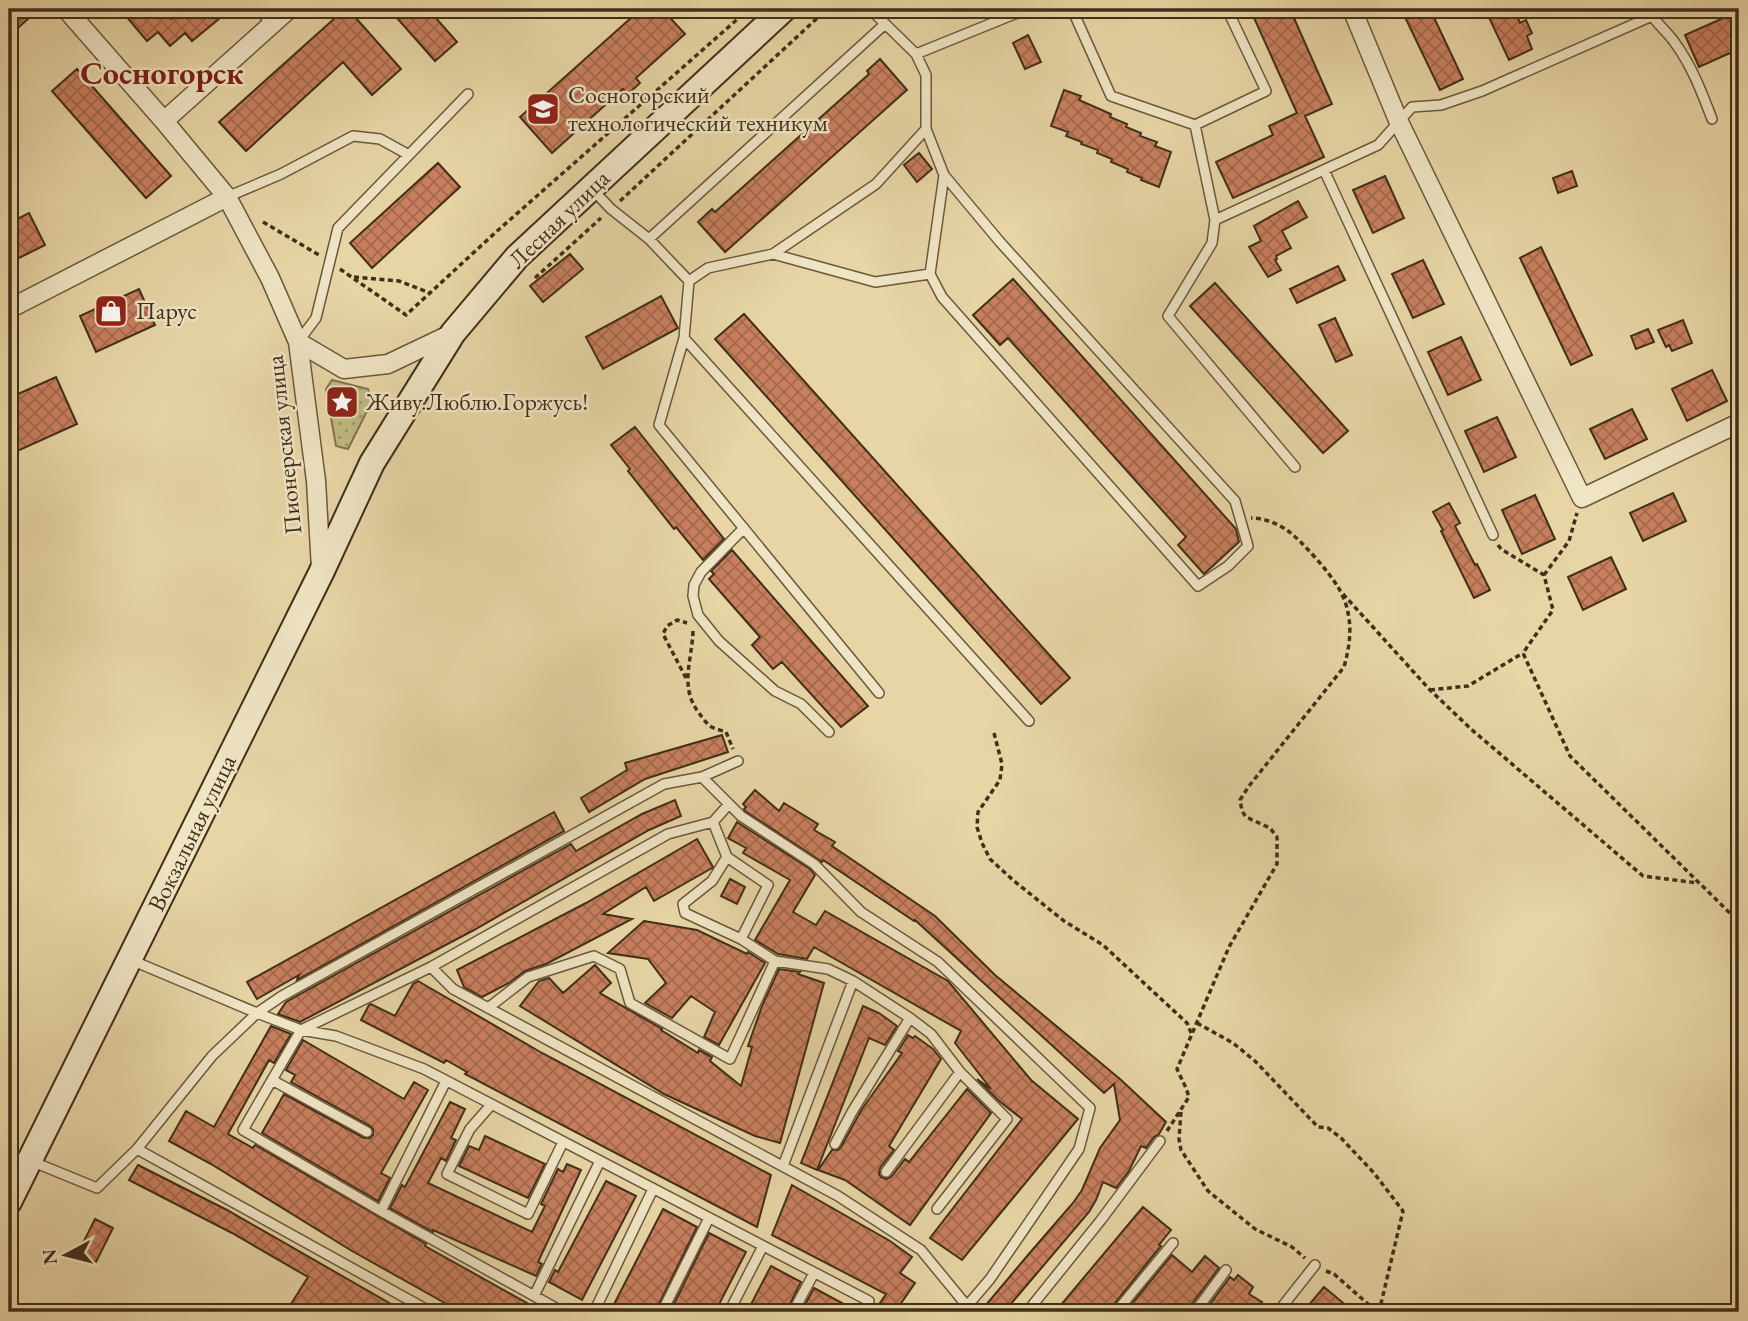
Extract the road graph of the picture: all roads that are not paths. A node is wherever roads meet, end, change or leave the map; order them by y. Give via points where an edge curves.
1 (66, 9) edge
2 (258, 9) edge
3 (289, 9) edge
4 (784, 9) edge
5 (870, 9) edge
6 (1027, 9) edge
7 (1072, 9) edge
8 (1227, 9) edge
9 (1352, 9) edge
10 (1668, 9) edge
11 (1649, 13) edge
12 (272, 24) junction
13 (885, 24) junction
14 (916, 54) junction
15 (468, 94) dead end
16 (1712, 119) dead end
17 (1398, 120) junction
18 (164, 121) junction
19 (1195, 125) junction
20 (926, 129) junction
21 (409, 155) junction
22 (1324, 170) junction
23 (944, 175) junction
24 (591, 188) junction
25 (227, 197) junction
26 (1215, 220) junction
27 (649, 239) junction
28 (774, 254) junction
29 (930, 274) junction
30 (689, 282) junction
31 (9, 309) edge
32 (453, 332) junction
33 (684, 338) junction
34 (298, 342) junction
35 (1739, 424) edge
36 (372, 463) joint
37 (1295, 467) dead end
38 (744, 528) junction
39 (1493, 536) road end
40 (321, 573) junction
41 (879, 693) dead end
42 (1029, 721) dead end
43 (830, 732) dead end
44 (738, 761) road end
45 (702, 777) junction
46 (729, 804) junction
47 (713, 822) junction
48 (727, 858) junction
49 (741, 939) junction
50 (129, 960) junction
51 (775, 961) junction
52 (431, 967) junction
53 (853, 981) junction
54 (488, 1008) junction
55 (257, 1013) junction
56 (910, 1018) junction
57 (301, 1030) junction
58 (960, 1072) junction
59 (272, 1080) junction
60 (446, 1081) junction
61 (491, 1105) junction
62 (368, 1132) dead end
63 (1160, 1141) road end
64 (563, 1142) junction
65 (835, 1144) dead end
66 (137, 1149) junction
67 (29, 1161) junction
68 (600, 1161) junction
69 (783, 1166) junction
70 (886, 1172) dead end
71 (653, 1189) junction
72 (9, 1202) edge
73 (937, 1209) dead end
74 (381, 1210) junction
75 (709, 1218) junction
76 (1173, 1243) dead end
77 (764, 1246) junction
78 (1315, 1265) road end
79 (1226, 1270) dead end
80 (814, 1273) junction
81 (534, 1296) junction
82 (965, 1309) edge
83 (431, 1312) edge
84 (563, 1312) edge
85 (594, 1312) edge
86 (662, 1312) edge
87 (730, 1312) edge
88 (793, 1312) edge
89 (862, 1312) edge
90 (1027, 1312) edge
91 (1116, 1312) edge
92 (1195, 1312) edge
93 (1278, 1312) edge

1 - 18 street, Пионерская улица
2 - 12 lane
3 - 12 street
4 - 24 main road, Лесная улица
5 - 13 lane
6 - 14 lane
7 - 19 lane via 1111,96
8 - 19 lane via 1266,91
9 - 17 street
10 - 11 lane
11 - 16 lane via 1696,78
11 - 17 lane via 1482,91 1441,105 1412,107
12 - 18 street
13 - 14 lane
13 - 27 lane
14 - 20 lane via 926,75
15 - 21 lane
17 - 22 lane via 1378,145
17 - 35 street via 1582,498
18 - 25 street, Пионерская улица
19 - 26 lane
20 - 23 lane
20 - 28 lane via 876,184
21 - 25 lane via 380,139 353,136
21 - 34 lane via 338,228 316,318
22 - 26 lane
22 - 39 lane
23 - 29 lane
23 - 29 lane via 1235,501 1248,546 1198,586 942,297
24 - 27 lane
24 - 32 main road, Лесная улица via 517,257
25 - 31 street
25 - 34 street, Пионерская улица
26 - 37 lane via 1212,243 1168,316
27 - 30 lane
28 - 29 lane via 875,282
28 - 30 lane via 708,268
30 - 33 lane
32 - 34 street via 388,364 344,369
32 - 36 main road, Лесная улица
33 - 38 lane via 659,425
33 - 42 lane
34 - 40 street, Пионерская улица via 316,481
36 - 40 main road, Вокзальная улица
38 - 41 lane
38 - 43 lane via 694,585 698,615 719,641 775,691 801,704
40 - 50 main road, Вокзальная улица
44 - 45 lane
45 - 46 lane
45 - 55 lane via 664,784
46 - 47 lane
46 - 82 lane via 814,864 861,912 938,962 1090,1108 1079,1150
47 - 48 lane
47 - 52 lane via 668,834
48 - 49 lane via 768,886
48 - 49 lane via 712,881 683,904 685,913
49 - 51 lane
50 - 55 lane
50 - 67 main road, Вокзальная улица
51 - 53 lane via 828,969
51 - 54 lane via 730,1059 630,1003 620,969 594,956 528,977
52 - 54 lane via 453,989
52 - 57 lane
53 - 56 lane
53 - 69 lane
54 - 69 lane
55 - 57 lane
55 - 66 lane via 212,1056
56 - 58 lane via 931,1034
56 - 65 lane
57 - 59 lane
57 - 60 lane via 335,1036
58 - 70 lane
58 - 73 lane via 1007,1119
59 - 62 lane
59 - 74 lane via 243,1130
60 - 61 lane
60 - 74 lane
61 - 64 lane
61 - 64 lane via 470,1129 447,1174 528,1214
63 - 90 lane
64 - 68 lane
66 - 67 lane via 97,1188
66 - 83 lane
67 - 72 main road, Вокзальная улица
68 - 71 lane
68 - 81 lane
69 - 82 lane via 921,1250
71 - 75 lane
71 - 85 lane
74 - 81 lane
75 - 77 lane
75 - 86 lane
76 - 91 lane
77 - 80 lane
77 - 87 lane
78 - 93 lane
79 - 92 lane
80 - 88 lane
80 - 89 lane via 869,1301
81 - 84 lane

